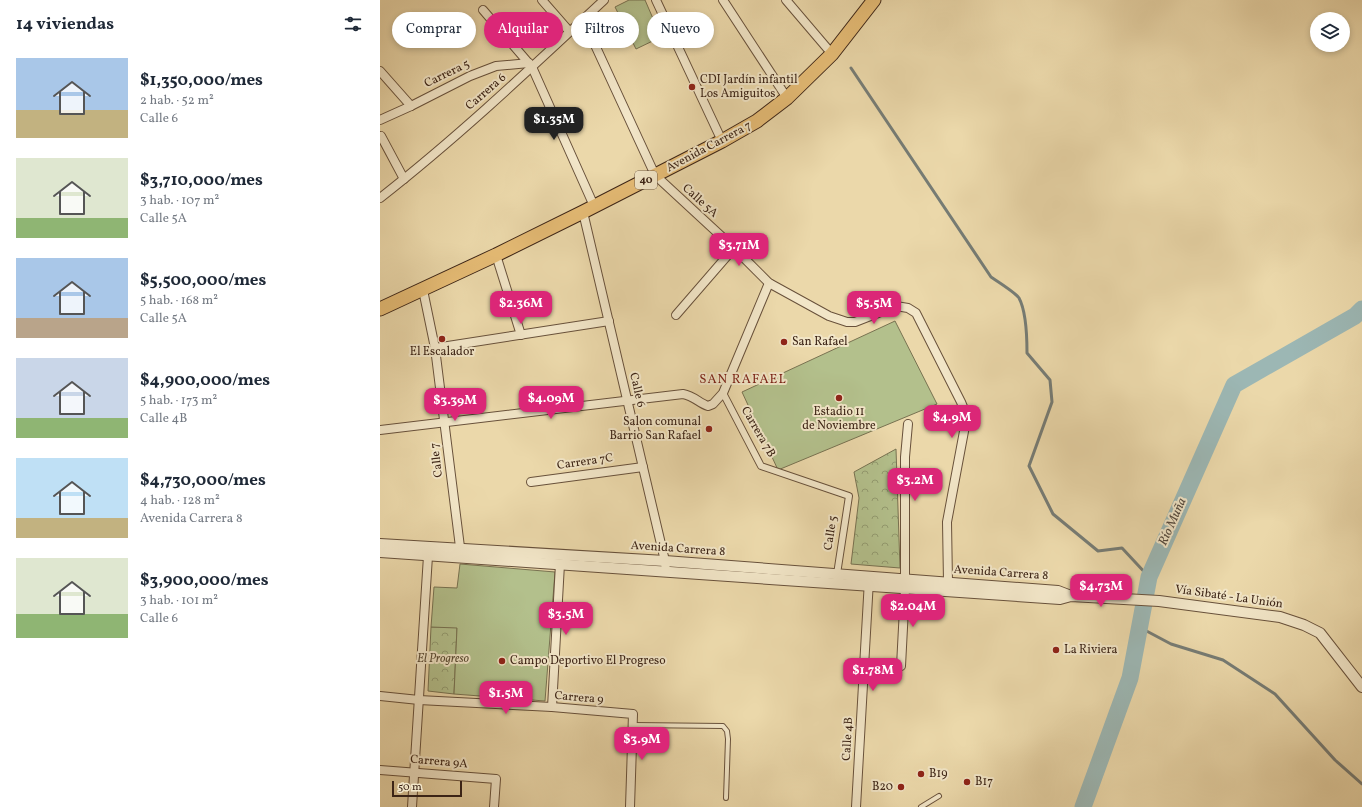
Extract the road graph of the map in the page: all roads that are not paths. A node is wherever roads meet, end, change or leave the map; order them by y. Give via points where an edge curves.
1 (542, 0) edge
2 (604, 0) edge
3 (656, 0) edge
4 (723, 0) edge
5 (786, 0) edge
6 (874, 0) edge
7 (483, 10) dead end
8 (591, 12) edge
9 (569, 31) joint
10 (597, 48) edge
11 (832, 54) junction
12 (530, 65) junction
13 (380, 72) edge
14 (787, 98) junction
15 (411, 106) junction
16 (380, 120) edge
17 (381, 136) dead end
18 (722, 141) junction
19 (655, 175) junction
20 (404, 179) junction
21 (380, 198) edge
22 (588, 209) junction
23 (734, 248) junction
24 (496, 255) junction
25 (769, 283) junction
26 (423, 290) junction
27 (380, 310) edge
28 (676, 315) dead end
29 (609, 320) junction
30 (521, 335) junction
31 (435, 348) junction
32 (723, 393) junction
33 (627, 401) junction
34 (445, 422) junction
35 (908, 424) dead end
36 (380, 430) edge
37 (643, 466) junction
38 (531, 482) dead end
39 (849, 496) joint
40 (380, 544) edge
41 (380, 552) edge
42 (461, 553) junction
43 (428, 556) junction
44 (665, 561) junction
45 (560, 564) junction
46 (666, 572) junction
47 (837, 574) junction
48 (869, 581) junction
49 (948, 582) junction
50 (905, 584) junction
51 (1071, 596) junction
52 (901, 666) dead end
53 (1362, 687) edge
54 (380, 696) edge
55 (419, 700) junction
56 (552, 707) junction
57 (633, 725) junction
58 (380, 770) edge
59 (415, 772) junction
60 (939, 796) dead end
61 (726, 798) dead end
62 (412, 807) edge
63 (494, 807) edge
64 (630, 807) edge
65 (856, 807) edge
66 (921, 807) edge

1 - 9 street
2 - 8 street, Carrera 6
3 - 18 street
4 - 14 street
5 - 11 street
6 - 11 main road, Avenida Carrera 7 / 40
7 - 12 street, Calle 6
9 - 12 street, Carrera 6
10 - 19 street
11 - 14 main road, Avenida Carrera 7 / 40
12 - 15 street, Carrera 5 via 496,66 470,76
12 - 20 street, Carrera 6
12 - 22 street, Calle 6
13 - 15 street
14 - 18 main road, Avenida Carrera 7 / 40 via 757,121
15 - 16 street, Carrera 5
17 - 20 street
18 - 19 main road, Avenida Carrera 7 / 40
19 - 22 main road, Avenida Carrera 7 / 40
19 - 23 street, Calle 5A
20 - 21 street, Carrera 6
22 - 24 main road, Avenida Carrera 7 / 40
22 - 29 street, Calle 6
23 - 25 street, Calle 5A
23 - 28 street
24 - 26 main road, Avenida Carrera 7 / 40
24 - 30 street
25 - 32 street
25 - 49 street, Calle 5A via 829,316 847,322 855,322 896,306 908,308 916,313 966,414 947,522
26 - 27 main road, Avenida Carrera 7 / 40
26 - 31 street, Calle 7
29 - 30 street
29 - 33 street, Calle 6
30 - 31 street
31 - 34 street, Calle 7
32 - 33 street via 708,406 692,396 683,394
32 - 39 street, Carrera 7B via 761,466
33 - 34 street
33 - 37 street, Calle 6
34 - 36 street
34 - 42 street, Calle 7
35 - 50 street via 905,457
37 - 38 street, Carrera 7C
37 - 44 street, Calle 6
39 - 47 street, Calle 5
40 - 42 street, Avenida Carrera 8
41 - 43 street, Avenida Carrera 8
42 - 43 street, Avenida Carrera 8
42 - 44 street, Avenida Carrera 8
42 - 45 street, Avenida Carrera 8
43 - 55 street
44 - 46 street, Calle 6
44 - 47 street, Avenida Carrera 8
45 - 46 street, Avenida Carrera 8
45 - 56 street
46 - 48 street, Avenida Carrera 8
47 - 48 street, Avenida Carrera 8
48 - 50 street, Avenida Carrera 8
48 - 65 street, Calle 4B
49 - 50 street, Avenida Carrera 8
49 - 51 street, Avenida Carrera 8 via 1058,591
50 - 51 street, Avenida Carrera 8 via 1060,599
50 - 52 street
51 - 53 street, Vía Sibaté - La Unión via 1158,601 1280,617 1320,633
54 - 55 street, Carrera 9
55 - 56 street, Carrera 9
55 - 59 street
56 - 57 street, Carrera 9 via 633,714
57 - 61 lane via 723,726 728,739
57 - 64 street
58 - 59 street, Carrera 9A
59 - 62 street
59 - 63 street, Carrera 9A via 496,779
60 - 66 lane

